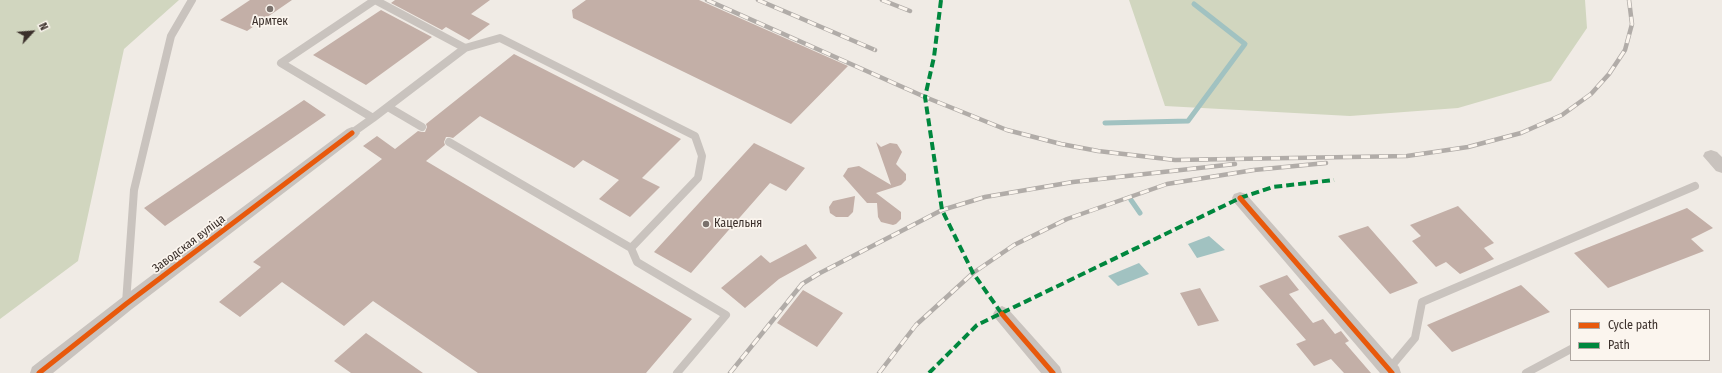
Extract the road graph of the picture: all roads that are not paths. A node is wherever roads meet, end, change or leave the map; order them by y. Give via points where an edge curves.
1 (192, 0) edge
2 (465, 48) junction
3 (388, 106) junction
4 (373, 118) junction
5 (422, 127) dead end
6 (352, 132) joint
7 (449, 142) dead end
8 (1695, 186) dead end
9 (1240, 198) dead end
10 (631, 248) junction
11 (126, 304) junction
12 (1002, 314) dead end
13 (1570, 350) edge
14 (1390, 371) edge
15 (39, 373) edge
16 (677, 373) edge
17 (1053, 373) edge
18 (1526, 373) edge

1 - 11 lane via 170,36 134,190
2 - 3 lane
2 - 4 lane via 375,0 281,63
2 - 10 lane via 500,38 695,136 702,156 698,178
3 - 4 lane
3 - 5 lane
4 - 6 lane
6 - 11 street, Заводская вуліца
7 - 10 lane
8 - 14 lane via 1422,302 1415,338
9 - 14 street
10 - 16 lane via 637,262 726,315
11 - 15 street, Заводская вуліца
12 - 17 street
13 - 18 lane

